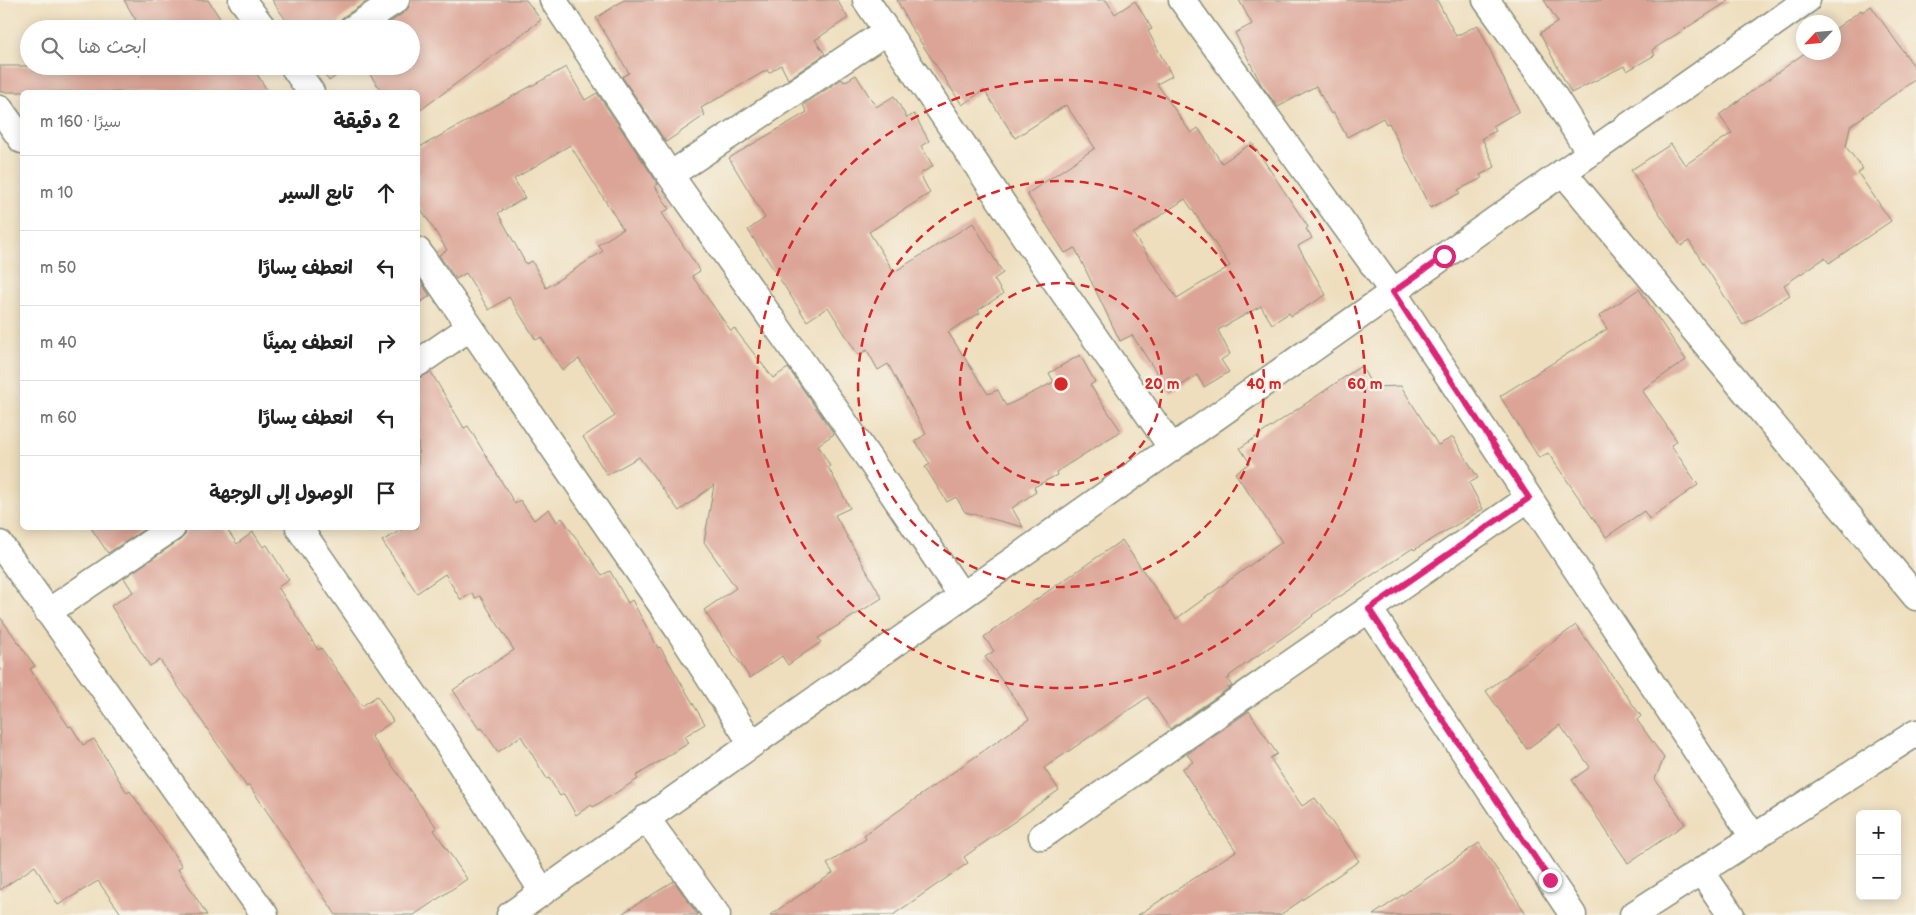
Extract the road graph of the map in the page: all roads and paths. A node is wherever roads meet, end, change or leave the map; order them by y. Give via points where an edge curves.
1 (242, 0) edge
2 (396, 0) edge
3 (554, 0) edge
4 (866, 0) edge
5 (1182, 0) edge
6 (1486, 0) edge
7 (1795, 3) edge
8 (257, 20) edge
9 (366, 20) edge
10 (887, 31) junction
11 (300, 75) edge
12 (310, 90) edge
13 (0, 109) edge
14 (20, 137) edge
15 (1590, 154) junction
16 (1563, 172) junction
17 (670, 175) junction
18 (420, 255) edge
19 (1393, 292) junction
20 (469, 328) junction
21 (420, 362) edge
22 (1172, 448) junction
23 (1529, 498) junction
24 (169, 530) edge
25 (300, 530) edge
26 (0, 544) edge
27 (962, 596) junction
28 (1916, 597) edge
29 (1369, 609) junction
30 (48, 612) junction
31 (1916, 733) edge
32 (752, 744) junction
33 (646, 818) junction
34 (1042, 836) dead end
35 (1754, 838) junction
36 (1702, 871) junction
37 (543, 892) junction
38 (265, 915) edge
39 (510, 915) edge
40 (717, 915) edge
41 (1573, 915) edge
42 (1632, 915) edge
43 (1731, 915) edge

1 - 8 street
2 - 9 street
3 - 17 street
4 - 10 street
5 - 19 street
6 - 15 street via 1543,79
7 - 15 street
10 - 17 street
10 - 22 street
11 - 12 street
13 - 14 street
15 - 16 street
16 - 19 street
16 - 28 street
17 - 27 street via 846,424
18 - 20 street
19 - 22 street
19 - 23 street
20 - 21 street
20 - 32 street via 678,629
22 - 27 street
23 - 29 street
23 - 35 street
24 - 30 street
25 - 37 street via 440,732
26 - 30 street
27 - 32 street
29 - 34 street
29 - 41 street
30 - 38 street
31 - 35 street
32 - 33 street
33 - 37 street
33 - 40 street
35 - 36 street
36 - 42 street
36 - 43 street
37 - 39 street

